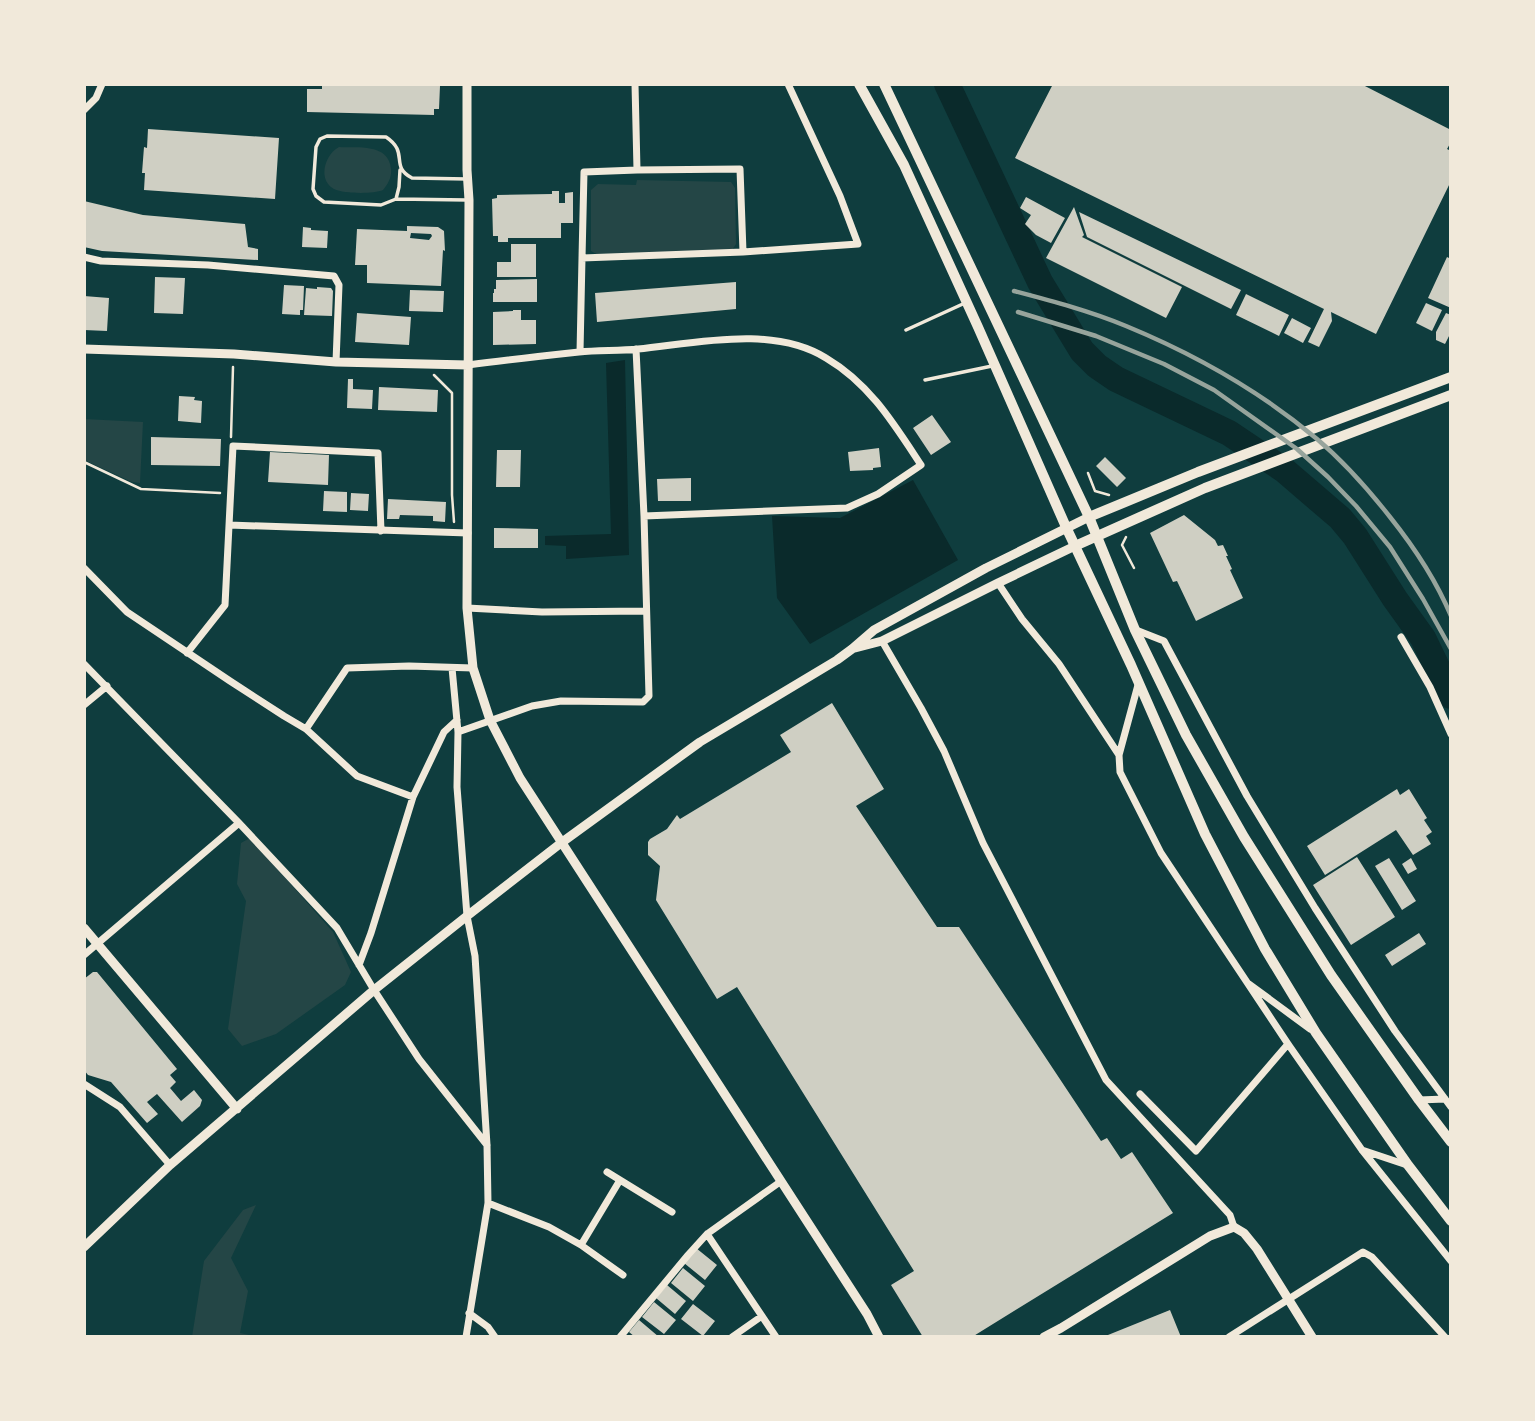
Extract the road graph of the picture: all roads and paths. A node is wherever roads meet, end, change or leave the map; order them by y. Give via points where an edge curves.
1 (102, 84) edge
2 (467, 84) edge
3 (635, 84) edge
4 (789, 84) edge
5 (859, 84) edge
6 (884, 84) edge
7 (84, 110) edge
8 (400, 168) junction
9 (638, 170) junction
10 (468, 175) junction
11 (396, 199) junction
12 (469, 201) junction
13 (743, 252) junction
14 (84, 257) edge
15 (582, 258) junction
16 (967, 302) junction
17 (906, 330) dead end
18 (84, 349) edge
19 (636, 349) junction
20 (580, 352) junction
21 (335, 362) junction
22 (468, 365) junction
23 (996, 366) junction
24 (233, 367) dead end
25 (433, 375) dead end
26 (1451, 377) edge
27 (925, 380) dead end
28 (1451, 395) edge
29 (233, 446) junction
30 (84, 462) edge
31 (1088, 474) dead end
32 (231, 494) junction
33 (1113, 497) dead end
34 (644, 516) junction
35 (1089, 517) junction
36 (229, 524) junction
37 (454, 525) dead end
38 (1066, 527) junction
39 (381, 531) junction
40 (1129, 531) dead end
41 (468, 533) junction
42 (1096, 536) junction
43 (1076, 546) junction
44 (84, 568) edge
45 (1134, 568) dead end
46 (998, 583) junction
47 (467, 608) junction
48 (646, 611) junction
49 (1135, 630) junction
50 (1401, 637) dead end
51 (883, 640) junction
52 (852, 649) junction
53 (187, 653) junction
54 (84, 664) edge
55 (452, 668) junction
56 (473, 668) junction
57 (1139, 684) junction
58 (107, 686) junction
59 (84, 705) edge
60 (457, 720) junction
61 (489, 720) junction
62 (306, 729) junction
63 (458, 732) junction
64 (1451, 734) edge
65 (1119, 755) junction
66 (413, 797) junction
67 (239, 823) junction
68 (561, 843) junction
69 (467, 916) junction
70 (84, 928) edge
71 (97, 943) junction
72 (84, 955) edge
73 (359, 965) junction
74 (1245, 981) junction
75 (374, 990) junction
76 (1316, 1033) junction
77 (1288, 1044) junction
78 (84, 1084) edge
79 (1140, 1094) dead end
80 (1445, 1099) junction
81 (1419, 1100) junction
82 (1451, 1107) edge
83 (237, 1109) junction
84 (1451, 1142) edge
85 (487, 1145) junction
86 (1363, 1150) junction
87 (170, 1165) junction
88 (1408, 1165) junction
89 (607, 1172) dead end
90 (620, 1180) junction
91 (780, 1182) junction
92 (488, 1203) junction
93 (672, 1212) dead end
94 (1451, 1221) edge
95 (1234, 1227) junction
96 (707, 1234) junction
97 (581, 1245) junction
98 (84, 1247) edge
99 (1451, 1261) edge
100 (622, 1275) dead end
101 (1289, 1299) junction
102 (469, 1312) junction
103 (762, 1315) junction
104 (466, 1337) edge
105 (495, 1337) edge
106 (620, 1337) edge
107 (732, 1337) edge
108 (776, 1337) edge
109 (879, 1337) edge
110 (1044, 1337) edge
111 (1228, 1337) edge
112 (1312, 1337) edge
113 (1445, 1337) edge

1 - 7 street
2 - 10 street
3 - 9 street
4 - 13 street via 858,244
5 - 16 main road via 904,165
6 - 35 main road
8 - 10 lane via 412,178
8 - 11 lane
8 - 11 lane via 399,148 387,137 327,136 316,146 313,189 324,202 382,205
9 - 13 street via 740,169
9 - 15 street via 584,172
10 - 12 street
11 - 12 lane
12 - 22 street
13 - 15 street
14 - 21 street via 334,276 339,285
15 - 20 street
16 - 17 lane
16 - 23 main road
18 - 21 street
19 - 20 street
19 - 34 street
19 - 34 street via 729,338 770,340 808,349 856,380 880,404 921,465 847,508
20 - 22 street
21 - 22 street
22 - 41 street
23 - 27 lane
23 - 38 main road
24 - 29 path
25 - 37 path via 452,393
26 - 35 main road
28 - 42 main road via 1205,488
29 - 32 street
29 - 39 street via 379,453
30 - 32 path via 141,489
31 - 33 path via 1096,491
32 - 36 street
34 - 48 street
35 - 38 street
35 - 42 main road
36 - 39 street
36 - 53 street via 226,605
38 - 43 main road
38 - 52 street via 874,630
39 - 41 street
40 - 45 path via 1122,545
41 - 47 street
42 - 43 main road
42 - 49 main road
43 - 46 street
43 - 57 main road
44 - 53 street via 127,612
46 - 51 street
46 - 65 street
47 - 48 street
47 - 56 street
48 - 61 street via 649,696 643,702 561,701
49 - 80 street via 1164,641 1247,796 1315,908
49 - 81 main road via 1186,735 1244,837 1331,975
50 - 64 street
51 - 52 street
51 - 95 street via 1106,1080 1230,1215
52 - 68 street via 700,742
53 - 62 street
54 - 58 street
55 - 56 street
55 - 60 street
55 - 62 street via 348,668
56 - 61 street
57 - 65 street
57 - 76 main road via 1205,834 1265,949
58 - 59 street
58 - 67 street
60 - 63 street
60 - 66 street via 444,732
61 - 63 street
61 - 68 street
62 - 66 street via 358,776
63 - 69 street via 457,787
65 - 74 street via 1120,772 1161,853
66 - 73 street
67 - 71 street
67 - 73 street via 337,928
68 - 69 street
68 - 91 street
69 - 75 street
69 - 85 street via 475,956
70 - 71 street
71 - 72 street
71 - 83 street
73 - 75 street
74 - 76 street
74 - 77 street
75 - 83 street
75 - 85 street via 419,1059
76 - 88 main road
77 - 79 street via 1196,1152
77 - 86 street
78 - 87 street via 120,1107
80 - 81 street
80 - 82 street
81 - 84 main road
83 - 87 street
85 - 92 street
86 - 88 street
86 - 99 street
87 - 98 street
88 - 94 main road
89 - 90 street
90 - 93 street
90 - 97 street
91 - 96 street
91 - 109 street
92 - 97 street via 550,1227
92 - 102 street
95 - 101 street via 1258,1249
95 - 110 street via 1210,1236
96 - 103 street
96 - 106 street
97 - 100 street
101 - 111 street
101 - 112 street
101 - 113 street via 1363,1252 1372,1256
102 - 104 street
102 - 105 street
103 - 107 street
103 - 108 street

